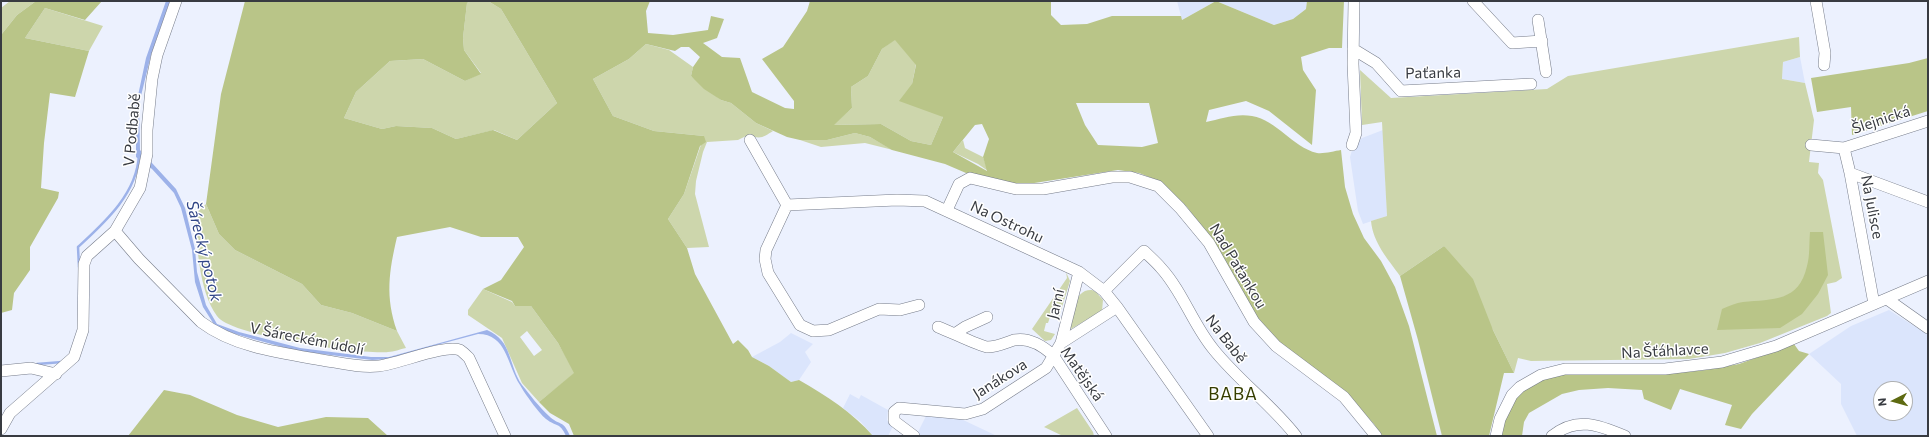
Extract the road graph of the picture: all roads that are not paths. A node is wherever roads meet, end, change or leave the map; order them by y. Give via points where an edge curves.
1 (176, 1) edge
2 (1354, 1) edge
3 (1473, 1) edge
4 (1816, 1) edge
5 (1538, 20) dead end
6 (1542, 41) junction
7 (1353, 49) junction
8 (1824, 65) dead end
9 (1546, 72) dead end
10 (1531, 84) dead end
11 (1928, 121) edge
12 (750, 140) dead end
13 (1352, 145) dead end
14 (1811, 145) dead end
15 (1844, 148) junction
16 (1850, 173) junction
17 (1928, 202) edge
18 (787, 205) junction
19 (947, 210) junction
20 (115, 231) junction
21 (1079, 272) junction
22 (1928, 281) edge
23 (1104, 291) junction
24 (1887, 299) junction
25 (1874, 304) junction
26 (919, 305) dead end
27 (1117, 307) junction
28 (987, 317) dead end
29 (938, 327) dead end
30 (1928, 328) edge
31 (956, 333) junction
32 (1061, 343) junction
33 (1053, 355) junction
34 (1, 372) edge
35 (56, 374) junction
36 (1, 429) edge
37 (505, 436) edge
38 (914, 436) edge
39 (1106, 436) edge
40 (1208, 436) edge
41 (1296, 436) edge
42 (1376, 436) edge
43 (1496, 436) edge
44 (1552, 436) edge
45 (1625, 436) edge

1 - 20 street, V Podbabě via 152,79 147,154 140,188
2 - 7 street
3 - 6 street via 1512,43
4 - 8 street via 1826,53
5 - 6 street
6 - 9 street
7 - 10 street, Paťanka via 1376,63 1401,91
7 - 13 street via 1356,133
11 - 15 street, Šlejnická
12 - 18 street
14 - 15 street
15 - 16 street, Na Julisce
16 - 17 street
16 - 25 street, Na Julisce
18 - 19 street, Na Ostrohu via 897,200 925,201
18 - 26 street via 766,250 765,258 768,273 800,325 813,331 829,330 879,309 900,310
19 - 21 street, Na Ostrohu
19 - 42 street, Nad Paťankou via 959,184 970,178 1016,189 1043,188 1112,177 1130,177 1158,186 1209,243 1254,322 1276,346 1344,397
20 - 35 street, V Podbabě via 87,256 84,264 83,330 74,357
20 - 37 street, V Šáreckém údolí via 201,322 212,330 243,343 295,356 356,366 379,366 443,350 459,350 469,358
21 - 23 street, Na Ostrohu
21 - 32 street, Jarní
22 - 24 street, Na Šťáhlavce
23 - 27 street, Na Ostrohu
23 - 41 street, Na Babě via 1144,251 1162,269 1192,320 1213,349
24 - 25 street, Na Šťáhlavce
24 - 30 street
25 - 43 street, Na Šťáhlavce via 1763,351 1722,362 1665,369 1565,369 1541,375 1520,387 1512,395 1500,419
27 - 32 street, Jarní
27 - 40 street, Na Ostrohu
28 - 31 street
29 - 31 street, Matějská
31 - 33 street, Matějská via 985,347 1016,340 1030,341 1044,347
32 - 33 street, Jarní
33 - 38 street, Janákova via 1046,368 975,412 965,414 899,408 894,412 894,421
33 - 39 street, Matějská
34 - 35 street via 31,368
35 - 36 street, V Podbabě via 10,413
44 - 45 street via 1563,428 1585,424 1601,426

